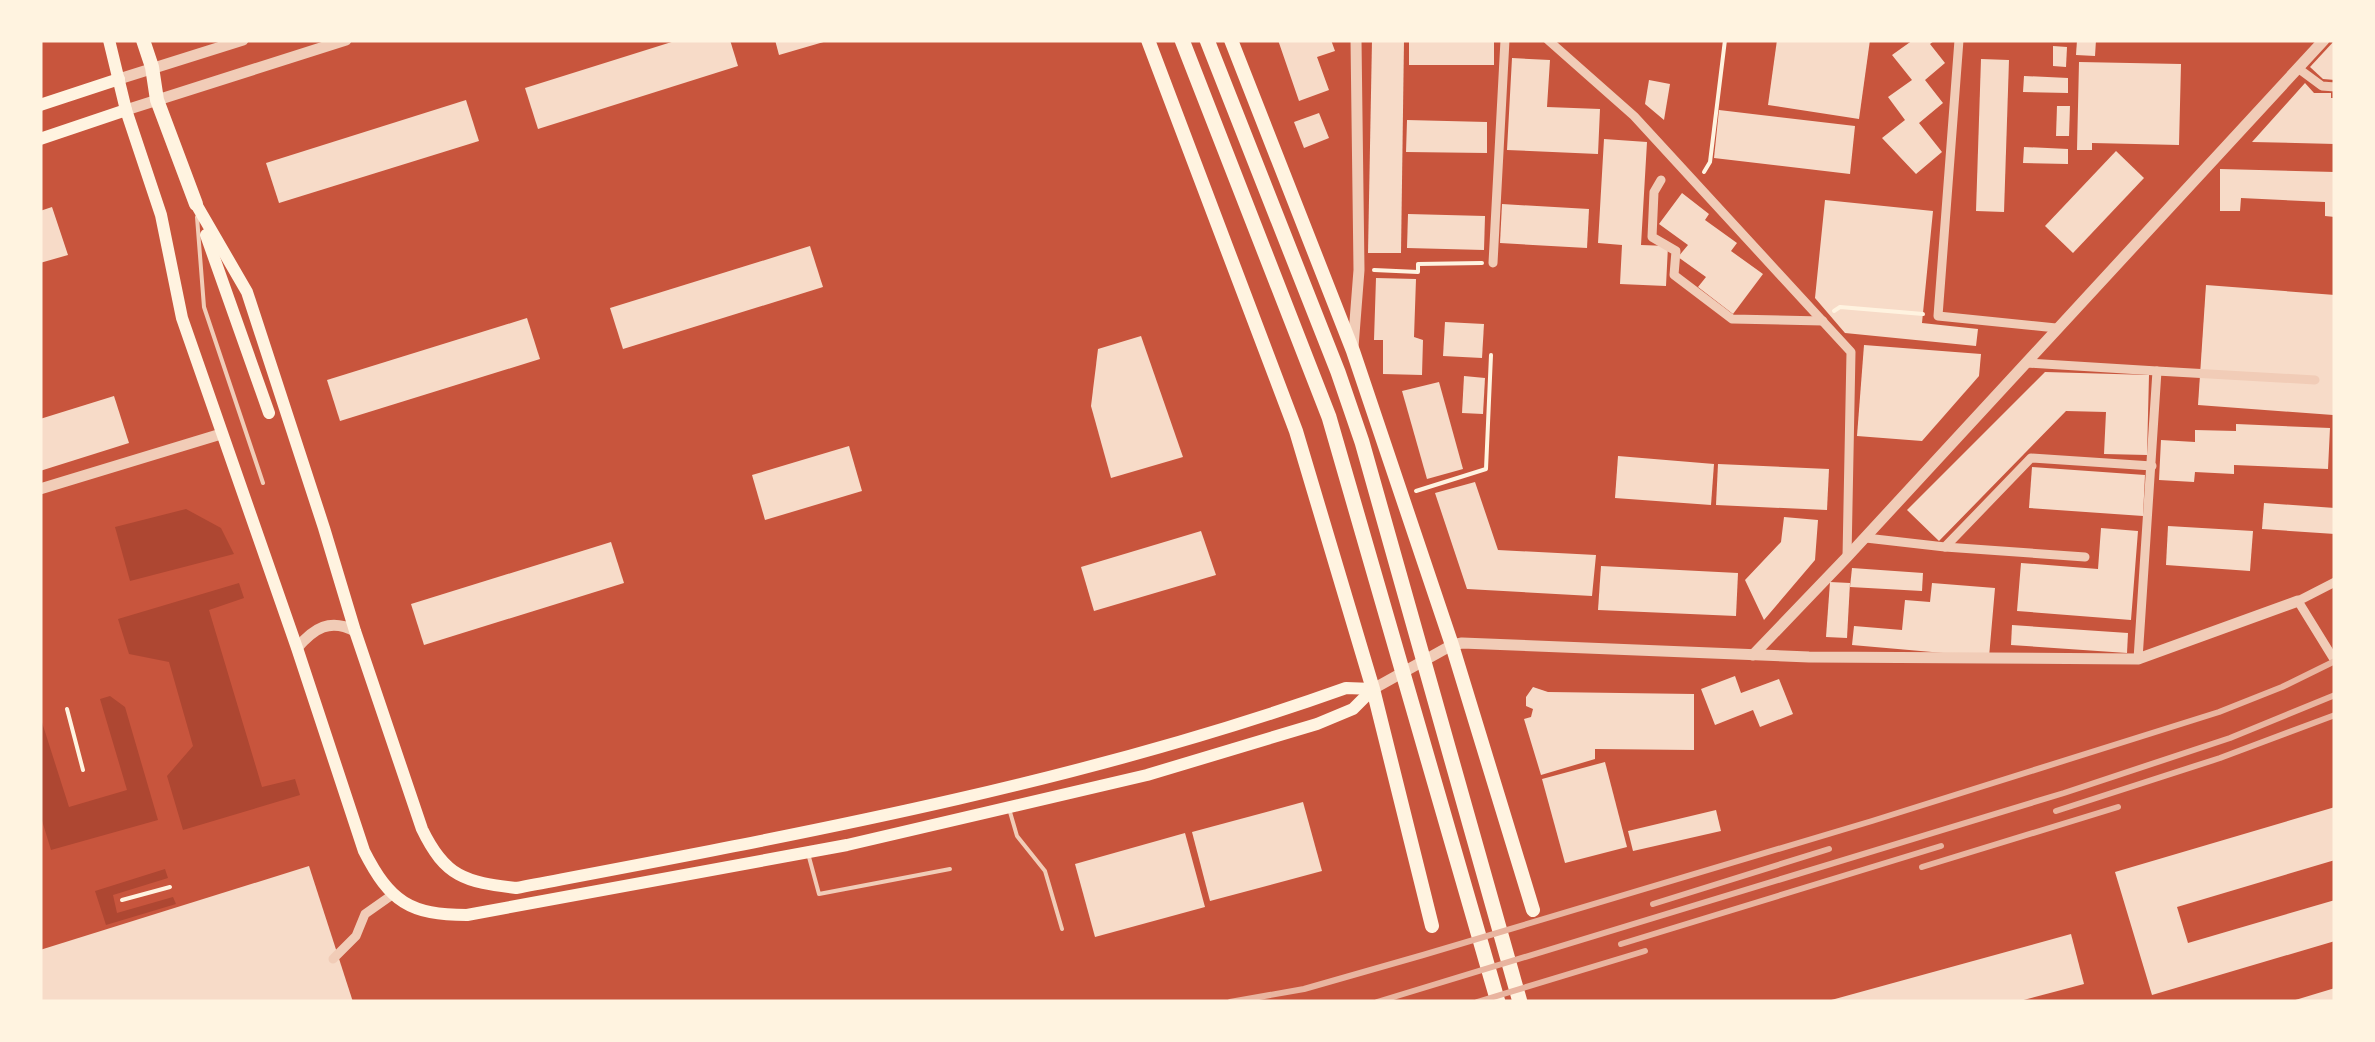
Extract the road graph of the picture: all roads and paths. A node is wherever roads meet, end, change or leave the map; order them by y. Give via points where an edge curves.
1 (109, 40) edge
2 (143, 40) edge
3 (244, 40) edge
4 (346, 40) edge
5 (1148, 40) edge
6 (1182, 40) edge
7 (1207, 40) edge
8 (1231, 40) edge
9 (1356, 40) edge
10 (1504, 40) edge
11 (1548, 40) edge
12 (1725, 40) edge
13 (1959, 40) edge
14 (2324, 40) edge
15 (152, 67) junction
16 (2300, 69) junction
17 (120, 79) junction
18 (2335, 88) edge
19 (157, 100) junction
20 (40, 104) edge
21 (126, 110) junction
22 (40, 139) edge
23 (1661, 180) dead end
24 (1696, 184) junction
25 (196, 204) junction
26 (1493, 263) joint
27 (1359, 270) junction
28 (1938, 316) junction
29 (1823, 321) junction
30 (2056, 328) junction
31 (1352, 351) junction
32 (1491, 355) dead end
33 (2027, 362) junction
34 (2157, 371) junction
35 (2315, 380) dead end
36 (269, 413) dead end
37 (221, 434) junction
38 (2152, 466) junction
39 (262, 483) dead end
40 (40, 489) edge
41 (1406, 494) dead end
42 (1866, 538) junction
43 (1945, 547) junction
44 (2085, 557) dead end
45 (1848, 558) junction
46 (2335, 582) edge
47 (2298, 601) junction
48 (354, 631) junction
49 (1452, 645) junction
50 (297, 648) junction
51 (1752, 656) junction
52 (2138, 659) junction
53 (2335, 662) edge
54 (1373, 690) junction
55 (66, 709) dead end
56 (83, 770) dead end
57 (1009, 807) junction
58 (808, 852) junction
59 (950, 870) dead end
60 (170, 886) dead end
61 (392, 895) junction
62 (122, 900) dead end
63 (1533, 910) dead end
64 (1432, 926) dead end
65 (1062, 929) dead end
66 (333, 959) dead end
67 (1498, 1002) edge
68 (1520, 1002) edge

1 - 17 main road
2 - 15 main road
3 - 15 street
4 - 19 street
5 - 54 main road via 1296,431
6 - 67 highway via 1329,417
7 - 68 highway via 1362,442
8 - 31 main road
9 - 27 street
10 - 26 street
11 - 24 street via 1634,116
12 - 24 path via 1710,162
13 - 28 street
14 - 16 street
15 - 17 street
15 - 19 main road
16 - 18 street
16 - 30 street
17 - 20 main road
17 - 21 main road
19 - 21 street
19 - 25 main road
21 - 22 main road
21 - 37 main road
23 - 29 street via 1654,192 1652,237 1676,251 1674,275 1732,320
24 - 29 street
25 - 36 main road
25 - 39 lane via 204,307
25 - 48 main road via 247,292
26 - 27 path via 1418,264 1418,272
27 - 31 street
28 - 29 path via 1840,307
28 - 30 street
29 - 45 street via 1851,352
30 - 33 street
31 - 49 main road
32 - 41 path via 1486,469
33 - 34 street
33 - 42 street
34 - 35 street
34 - 38 street
37 - 40 street
37 - 50 main road
38 - 43 street via 2032,458
38 - 52 street
42 - 43 street
42 - 45 street
43 - 44 street
45 - 51 street
46 - 47 street
47 - 52 street
47 - 53 street
48 - 50 street via 321,626
48 - 54 main road via 434,856 482,884 516,888 829,828 1132,755 1346,688
49 - 51 street
49 - 54 street
49 - 63 main road
50 - 61 main road via 364,851
51 - 52 street
54 - 57 main road via 1353,710 1317,724 1147,775
54 - 64 main road
55 - 56 path
57 - 58 main road
57 - 65 lane via 1017,836 1045,871
58 - 59 lane via 820,894
58 - 61 main road via 467,915 412,910
60 - 62 path
61 - 66 street via 365,914 356,936

